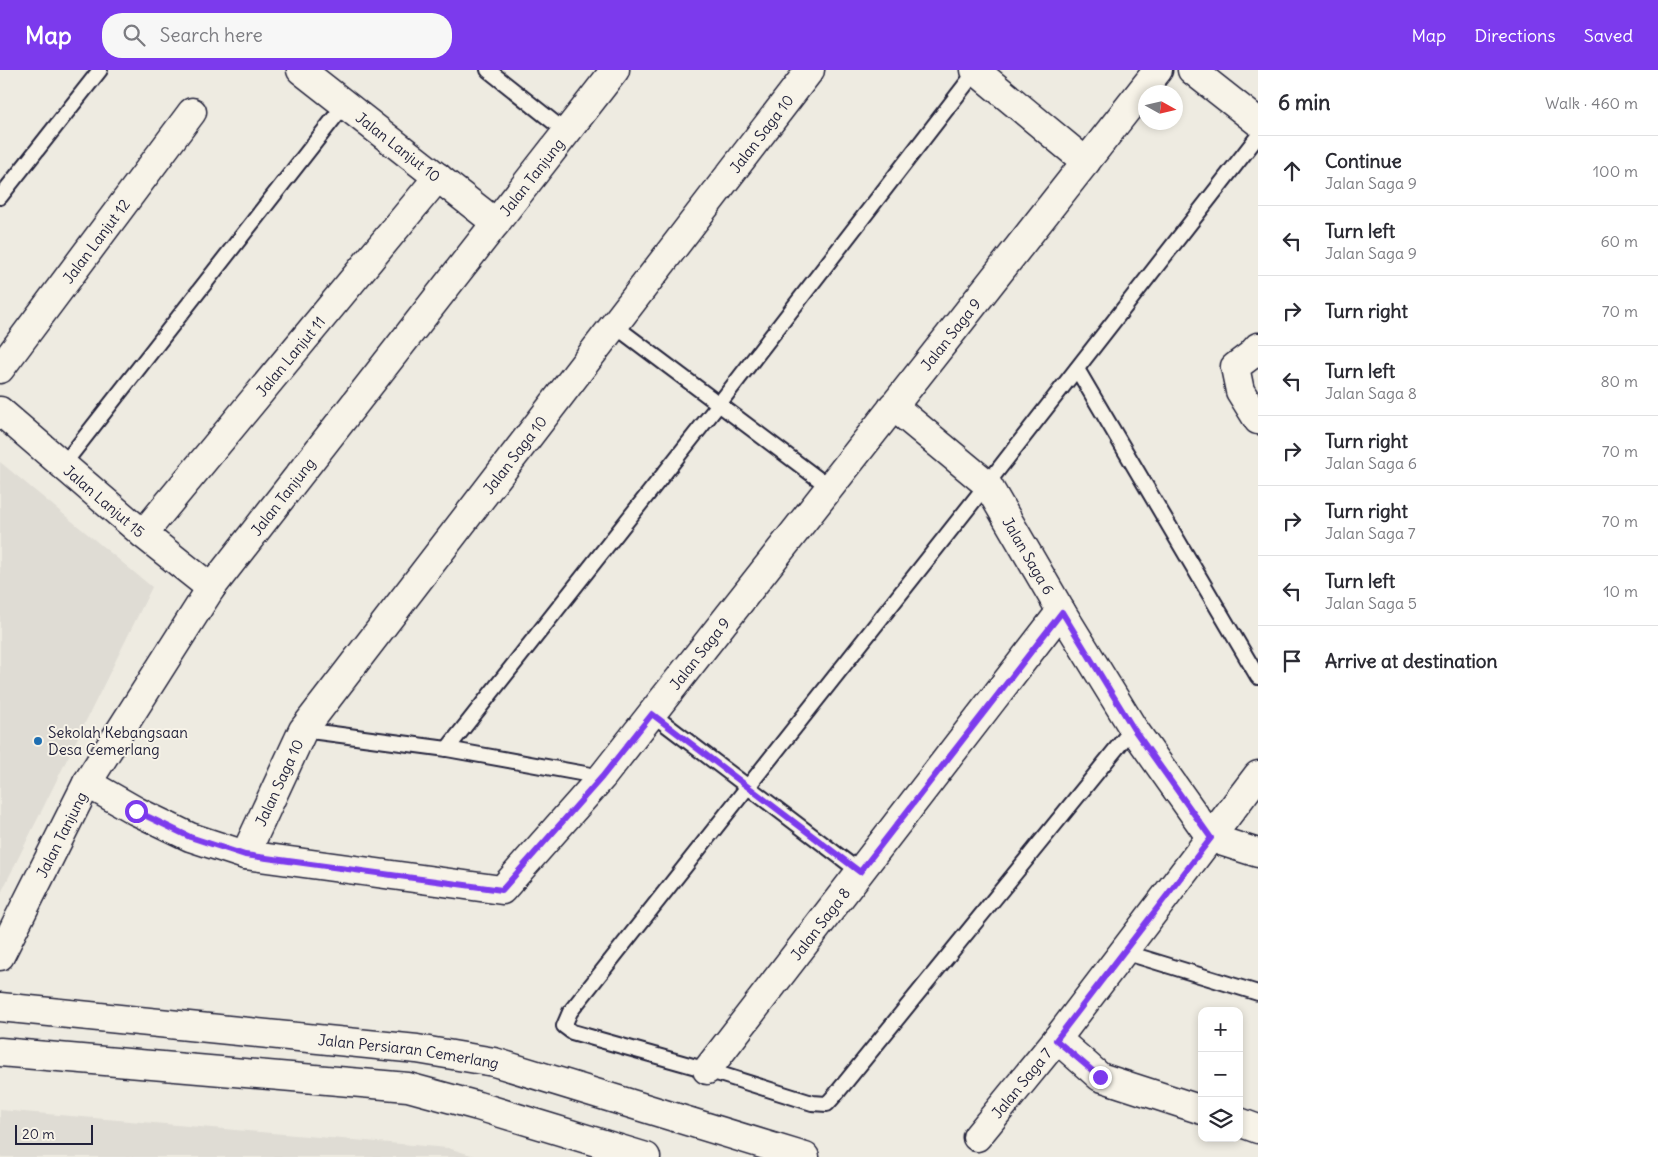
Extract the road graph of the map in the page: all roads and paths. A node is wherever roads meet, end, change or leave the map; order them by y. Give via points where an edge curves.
1 (100, 70) edge
2 (301, 70) edge
3 (488, 70) edge
4 (615, 70) edge
5 (810, 70) edge
6 (976, 70) edge
7 (1158, 70) edge
8 (1192, 70) edge
9 (345, 104) junction
10 (192, 112) dead end
11 (1258, 122) edge
12 (566, 132) junction
13 (1258, 136) edge
14 (1086, 162) junction
15 (438, 177) junction
16 (0, 197) edge
17 (496, 223) junction
18 (615, 326) junction
19 (1258, 347) edge
20 (0, 369) edge
21 (1077, 369) junction
22 (719, 404) junction
23 (893, 406) junction
24 (0, 411) edge
25 (1258, 420) edge
26 (63, 465) junction
27 (987, 484) junction
28 (829, 487) junction
29 (142, 534) junction
30 (211, 588) junction
31 (1062, 612) junction
32 (1258, 677) edge
33 (652, 714) junction
34 (1133, 728) junction
35 (303, 730) junction
36 (447, 749) junction
37 (1258, 776) edge
38 (602, 777) junction
39 (87, 783) junction
40 (748, 786) junction
41 (1211, 838) junction
42 (1258, 853) edge
43 (245, 855) junction
44 (860, 872) junction
45 (1124, 952) junction
46 (0, 956) edge
47 (1258, 993) edge
48 (0, 1007) edge
49 (1056, 1040) junction
50 (0, 1052) edge
51 (708, 1070) junction
52 (1198, 1109) edge
53 (1243, 1123) edge
54 (1258, 1128) edge
55 (977, 1137) dead end
56 (646, 1157) edge
57 (805, 1157) edge

1 - 16 lane
2 - 9 street, Jalan Lanjut 10
3 - 12 lane
4 - 12 street, Jalan Tanjung
5 - 18 street, Jalan Saga 10
6 - 14 street
6 - 22 lane
7 - 14 street, Jalan Saga 9
8 - 11 street
9 - 15 street, Jalan Lanjut 10
9 - 26 lane
10 - 20 street, Jalan Lanjut 12
12 - 17 street, Jalan Tanjung
13 - 21 lane
14 - 23 street, Jalan Saga 9
15 - 17 street, Jalan Lanjut 10
15 - 29 street, Jalan Lanjut 11
17 - 30 street, Jalan Tanjung
18 - 22 lane
18 - 35 street, Jalan Saga 10
19 - 25 street via 1235,367 1240,391
21 - 27 lane
21 - 32 lane
22 - 28 lane
22 - 36 lane
23 - 27 street, Jalan Saga 6
23 - 28 street, Jalan Saga 9
24 - 26 street, Jalan Lanjut 15
26 - 29 street, Jalan Lanjut 15
27 - 31 street, Jalan Saga 6
27 - 40 lane
28 - 33 street, Jalan Saga 9
29 - 30 street, Jalan Lanjut 15
30 - 39 street, Jalan Tanjung
31 - 34 street, Jalan Saga 6
31 - 44 street, Jalan Saga 8
33 - 38 street, Jalan Saga 9
33 - 40 lane
34 - 41 street, Jalan Saga 6
34 - 51 lane via 827,1104 812,1103
35 - 36 lane
35 - 43 street, Jalan Saga 10
36 - 38 lane
37 - 41 street, Jalan Saga 7
38 - 43 street, Jalan Saga 9 via 502,890
39 - 43 street, Jalan Saga 9 via 190,837
39 - 46 street, Jalan Tanjung
40 - 44 lane
40 - 51 lane via 570,1012 564,1026 572,1032
41 - 42 street
41 - 45 street, Jalan Saga 7
44 - 51 street, Jalan Saga 8
45 - 47 lane
45 - 49 street, Jalan Saga 7
48 - 57 street, Jalan Persiaran Cemerlang via 418,1049 494,1062
49 - 52 street via 1100,1077
49 - 55 street, Jalan Saga 7
50 - 56 street via 408,1088
53 - 54 street

